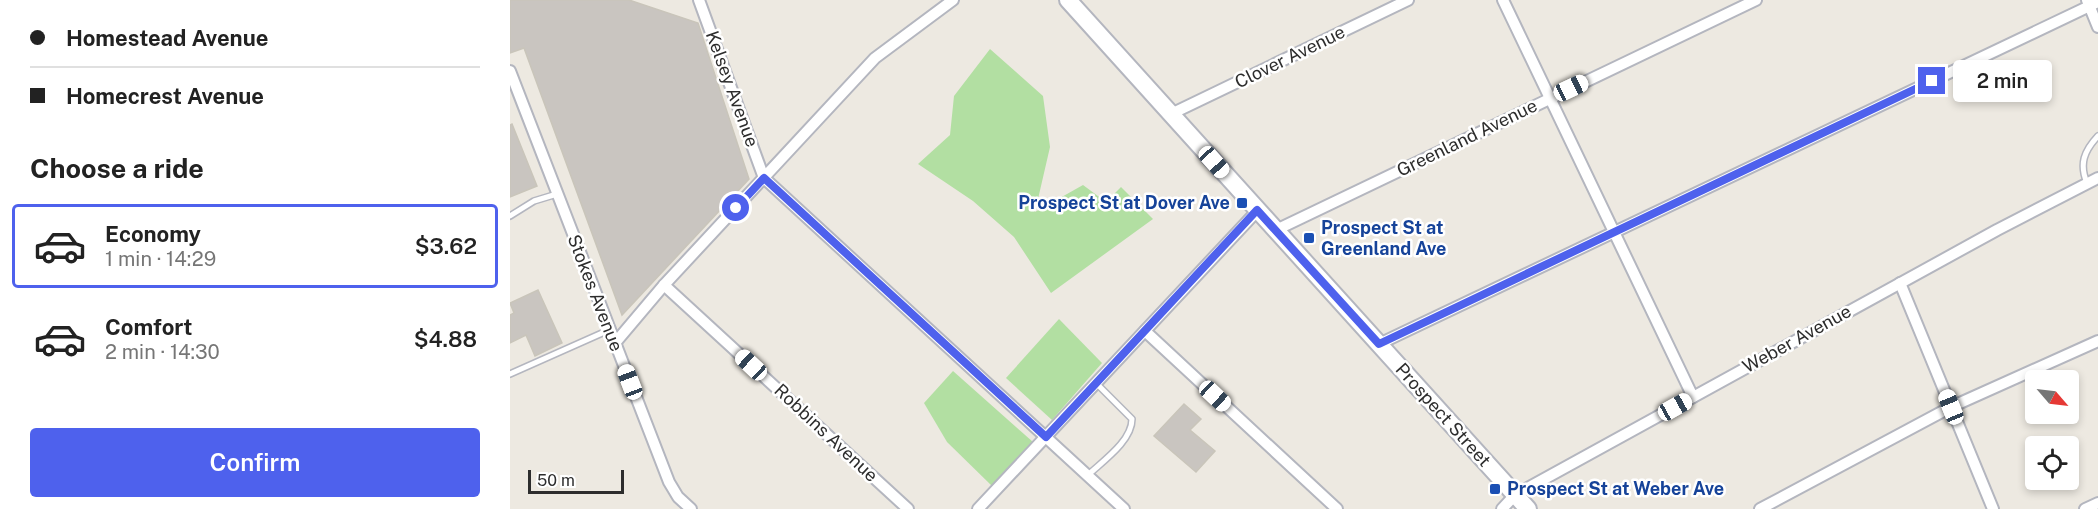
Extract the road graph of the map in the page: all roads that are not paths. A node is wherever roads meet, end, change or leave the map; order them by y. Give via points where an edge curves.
1 (699, 0) edge
2 (953, 0) edge
3 (1068, 0) edge
4 (1408, 0) edge
5 (1503, 0) edge
6 (1756, 0) edge
7 (2092, 2) edge
8 (2098, 27) edge
9 (510, 71) edge
10 (1550, 98) junction
11 (1171, 114) junction
12 (2098, 136) edge
13 (764, 178) junction
14 (2098, 178) edge
15 (2087, 183) junction
16 (557, 194) junction
17 (1257, 210) junction
18 (510, 216) edge
19 (1276, 230) junction
20 (1614, 232) junction
21 (1900, 283) junction
22 (664, 285) junction
23 (609, 330) junction
24 (1145, 331) junction
25 (2098, 341) edge
26 (615, 342) junction
27 (1379, 344) junction
28 (510, 374) edge
29 (1096, 383) junction
30 (1693, 397) junction
31 (1951, 407) junction
32 (1046, 437) junction
33 (1087, 475) junction
34 (1515, 495) junction
35 (2098, 503) edge
36 (691, 509) edge
37 (908, 509) edge
38 (978, 509) edge
39 (1124, 509) edge
40 (1337, 509) edge
41 (1502, 509) edge
42 (1528, 509) edge
43 (1760, 509) edge
44 (1993, 509) edge
45 (2085, 509) edge

1 - 13 street, Kelsey Avenue
2 - 13 street via 875,58
3 - 11 street, Prospect Street
4 - 11 street, Clover Avenue
5 - 10 street
6 - 10 street, Greenland Avenue
7 - 8 street
7 - 20 street
9 - 16 street, Stokes Avenue
10 - 19 street, Greenland Avenue
10 - 20 street
11 - 17 street, Prospect Street
12 - 15 lane via 2083,159
13 - 22 street
13 - 32 street
14 - 15 street, Weber Avenue
15 - 21 street, Weber Avenue
16 - 18 lane via 534,201
16 - 23 street, Stokes Avenue
17 - 19 street, Prospect Street
17 - 24 street
19 - 27 street, Prospect Street
20 - 27 street
20 - 30 street
21 - 30 street, Weber Avenue
21 - 31 street
22 - 26 street
22 - 37 street, Robbins Avenue
23 - 26 street, Stokes Avenue
23 - 28 lane
24 - 29 street
24 - 40 street
25 - 31 street
26 - 36 street, Stokes Avenue via 669,482
27 - 34 street, Prospect Street
29 - 32 street
29 - 33 lane via 1132,419 1132,428
30 - 34 street, Weber Avenue
31 - 43 street
31 - 44 street
32 - 33 street
32 - 38 street
33 - 39 street
34 - 41 street, Weber Avenue
34 - 42 street, Prospect Street
35 - 45 street

